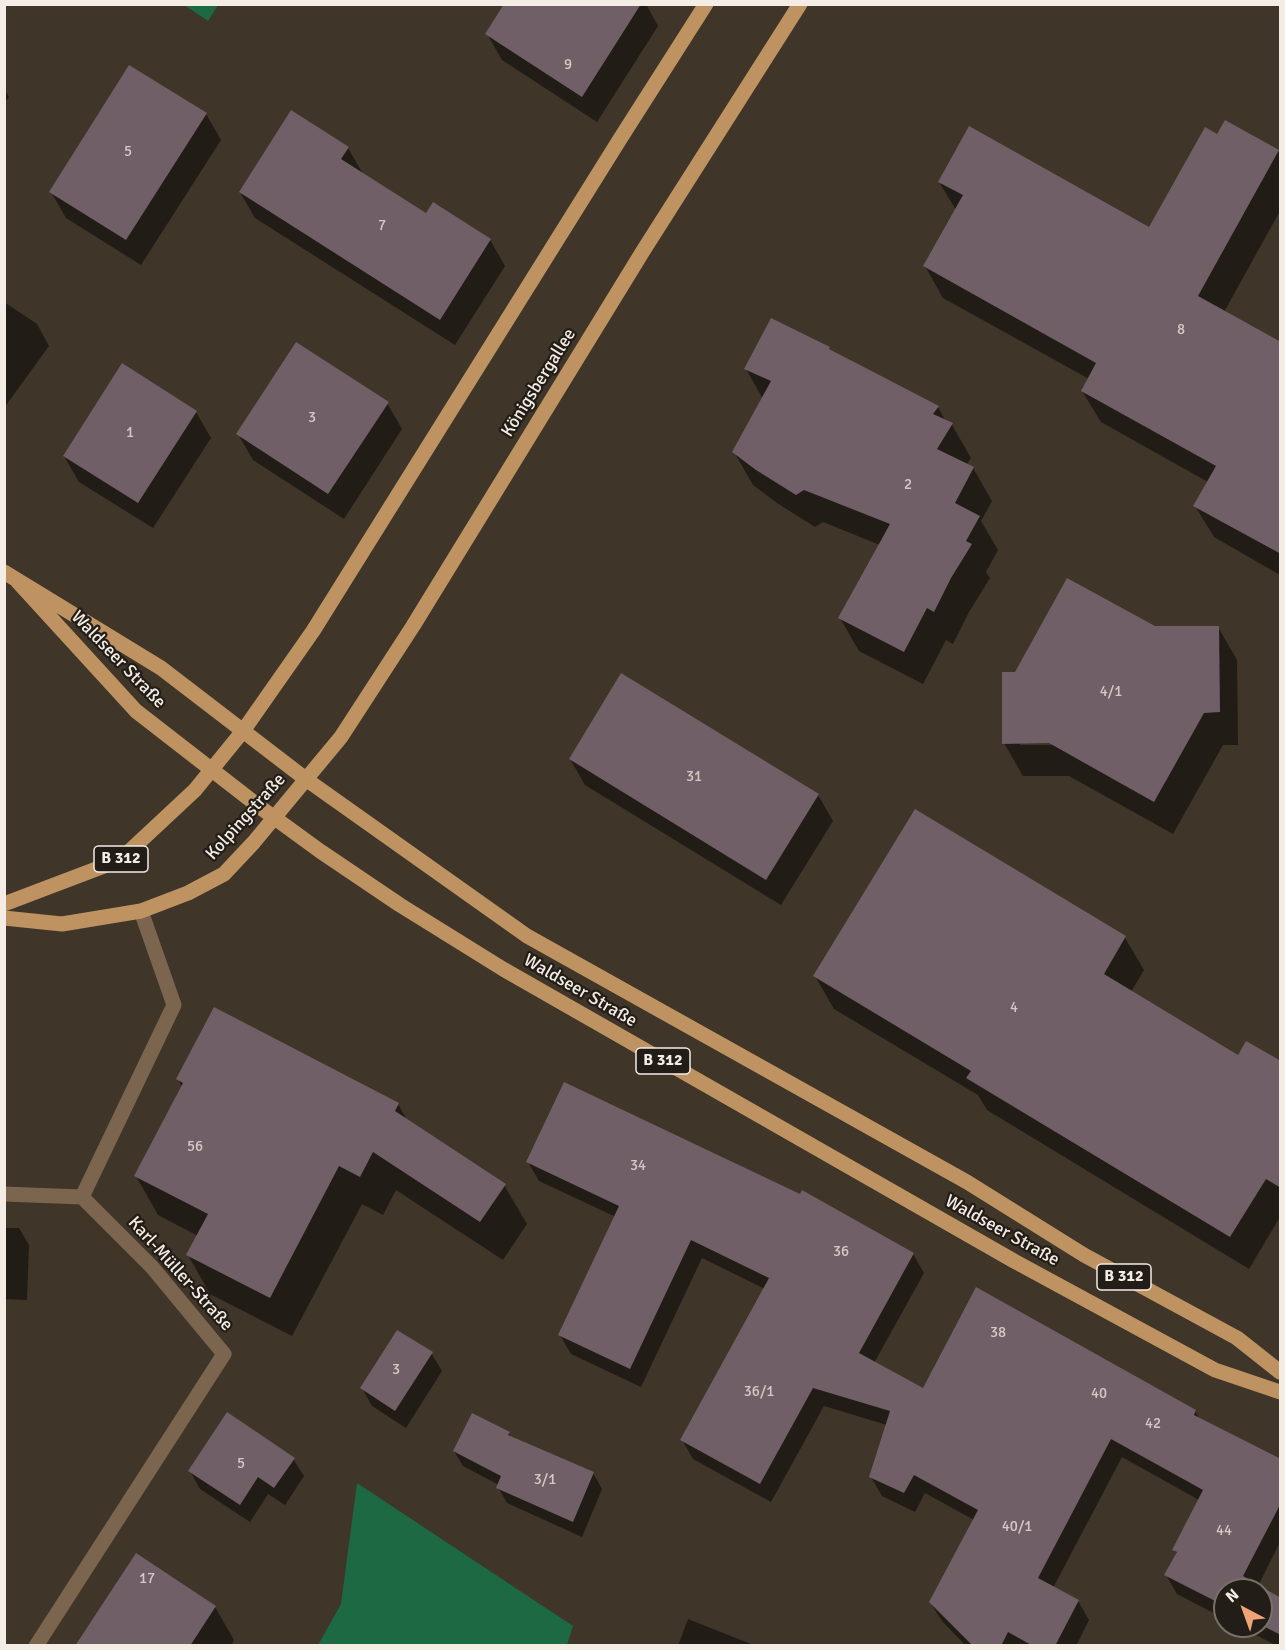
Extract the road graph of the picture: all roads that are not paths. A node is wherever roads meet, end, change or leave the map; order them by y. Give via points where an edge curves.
1 (706, 4) edge
2 (800, 4) edge
3 (4, 572) edge
4 (18, 582) junction
5 (243, 731) junction
6 (211, 771) junction
7 (307, 780) junction
8 (274, 817) junction
9 (4, 904) edge
10 (141, 911) junction
11 (4, 918) edge
12 (4, 1194) edge
13 (82, 1197) junction
14 (1281, 1372) edge
15 (1281, 1392) edge
16 (36, 1646) edge

1 - 5 main road via 313,631
2 - 7 main road, Königsbergallee via 413,626 341,737
3 - 4 main road, Waldseer Straße
4 - 5 main road, Waldseer Straße via 161,668
4 - 6 main road, Waldseer Straße via 136,711
5 - 6 main road, B 312
5 - 7 main road, Waldseer Straße / B 312
6 - 8 main road, Waldseer Straße / B 312
6 - 9 main road, B 312 via 120,860
7 - 8 main road, Kolpingstraße
7 - 14 main road, Waldseer Straße / B 312 via 527,936 967,1182 1084,1255 1237,1338
8 - 10 main road, Kolpingstraße via 224,874
8 - 15 main road, Waldseer Straße / B 312 via 400,905 503,969 873,1182 1215,1370
10 - 11 main road, Kolpingstraße via 62,924
10 - 13 street via 174,1005
12 - 13 street
13 - 16 street, Karl-Müller-Straße via 152,1267 224,1354

